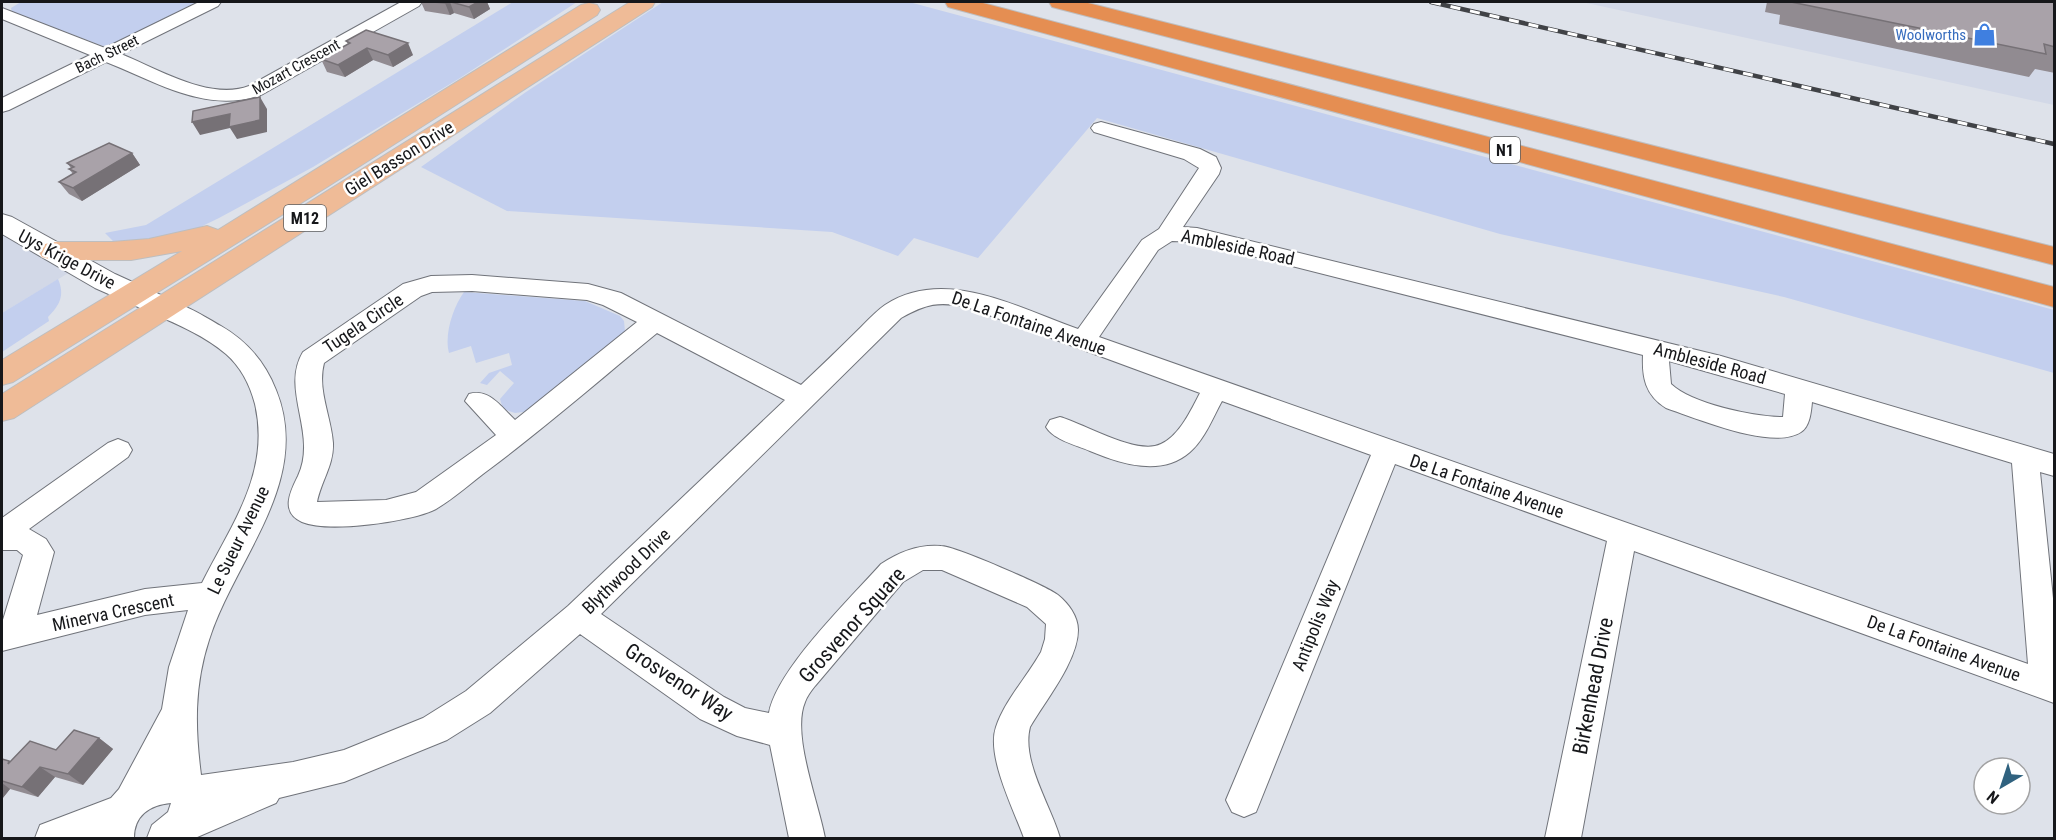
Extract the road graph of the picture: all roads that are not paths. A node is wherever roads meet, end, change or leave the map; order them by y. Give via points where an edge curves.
1 (12, 2) edge
2 (212, 2) edge
3 (413, 2) edge
4 (602, 2) edge
5 (644, 2) edge
6 (956, 2) edge
7 (1060, 2) edge
8 (2, 6) edge
9 (2, 13) edge
10 (104, 55) junction
11 (2, 106) edge
12 (1101, 128) dead end
13 (254, 218) junction
14 (2, 223) edge
15 (1167, 234) junction
16 (52, 251) junction
17 (2055, 256) edge
18 (133, 293) junction
19 (917, 298) joint
20 (2055, 299) edge
21 (163, 308) junction
22 (655, 321) junction
23 (1083, 340) junction
24 (1656, 348) junction
25 (2, 374) edge
26 (1799, 387) junction
27 (1216, 389) junction
28 (804, 398) junction
29 (478, 401) dead end
30 (2, 409) edge
31 (1060, 427) dead end
32 (514, 436) junction
33 (118, 450) dead end
34 (1387, 450) junction
35 (2025, 456) junction
36 (2055, 465) edge
37 (2, 533) edge
38 (1623, 533) junction
39 (2, 538) edge
40 (210, 595) junction
41 (579, 616) junction
42 (9, 635) edge
43 (2050, 686) edge
44 (178, 712) junction
45 (785, 731) junction
46 (292, 779) junction
47 (187, 791) junction
48 (1244, 800) dead end
49 (124, 816) edge
50 (171, 835) edge
51 (53, 838) edge
52 (807, 838) edge
53 (1042, 838) edge
54 (1563, 838) edge

1 - 8 street
2 - 10 street, Bach Street
3 - 10 street, Mozart Crescent via 256,90 229,98 201,93
4 - 13 main road, Giel Basson Drive / M12
5 - 21 main road, Giel Basson Drive / M12
6 - 20 highway, N1
7 - 17 highway, N1
9 - 10 street, Mozart Crescent
10 - 11 street, Bach Street
12 - 15 street, Ambleside Road via 1208,162 1208,174
13 - 16 main road via 158,249 111,253
13 - 18 main road, Giel Basson Drive / M12
14 - 16 street, Uys Krige Drive
15 - 23 street, Ambleside Road via 1150,245
15 - 24 street, Ambleside Road via 1197,235
16 - 18 street, Uys Krige Drive
18 - 21 street, Uys Krige Drive
18 - 25 main road, Giel Basson Drive / M12
19 - 23 street, De La Fontaine Avenue via 944,294 972,300
19 - 28 street, Blythwood Drive via 892,312
21 - 30 main road, Giel Basson Drive / M12
21 - 40 street, Le Sueur Avenue via 211,332 240,353 267,395 272,417 267,483
22 - 28 street, Tugela Circle
22 - 32 street, Tugela Circle
22 - 32 street, Tugela Circle via 612,299 588,292 449,282 412,290 312,358 309,376 319,456 302,507 310,513 326,514 401,510 425,501
23 - 27 street, De La Fontaine Avenue
24 - 26 street, Ambleside Road
24 - 26 street via 1657,386 1665,396 1765,427 1787,428 1792,424
26 - 35 street, Ambleside Road
27 - 31 street via 1181,444 1160,456 1129,454
27 - 34 street, De La Fontaine Avenue
28 - 41 street, Blythwood Drive
29 - 32 street
33 - 37 street
34 - 38 street, De La Fontaine Avenue
34 - 48 street, Antipolis Way
35 - 36 street, Ambleside Road
35 - 43 street
38 - 43 street, De La Fontaine Avenue
38 - 54 street, Birkenhead Drive
39 - 42 street, Minerva Crescent via 24,539 39,552
40 - 42 street, Minerva Crescent via 145,602
40 - 44 street, Le Sueur Avenue via 184,668
41 - 45 street, Grosvenor Way via 712,708 756,727
41 - 46 street, Blythwood Drive via 507,680 435,729 344,766
44 - 47 street, Le Sueur Avenue
44 - 49 street, Le Sueur Avenue
45 - 52 street, Grosvenor Square
45 - 53 street, Grosvenor Square via 786,706 794,688 892,573 923,558 954,562 1038,598 1061,621 1063,636 1016,719 1011,736 1013,753
46 - 47 street, Blythwood Drive
46 - 50 street, Blythwood Drive
47 - 49 street, Blythwood Drive via 177,785 158,787
47 - 50 street, Le Sueur Avenue via 189,808
49 - 51 street

